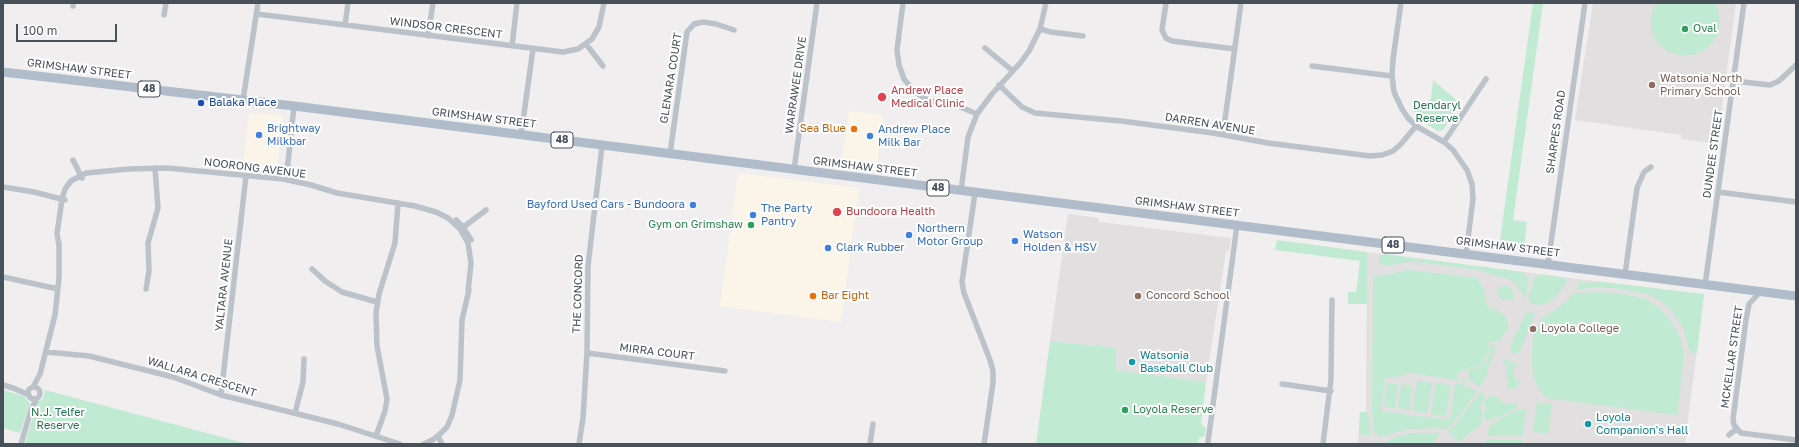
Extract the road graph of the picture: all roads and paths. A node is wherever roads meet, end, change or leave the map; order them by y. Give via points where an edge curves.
1 (166, 3) edge
2 (258, 3) edge
3 (348, 3) edge
4 (433, 3) edge
5 (518, 3) edge
6 (604, 3) edge
7 (817, 3) edge
8 (903, 3) edge
9 (1046, 3) edge
10 (1166, 3) edge
11 (1241, 3) edge
12 (1401, 3) edge
13 (1585, 3) edge
14 (1744, 3) edge
15 (257, 14) junction
16 (164, 15) dead end
17 (345, 25) junction
18 (1040, 29) junction
19 (734, 30) dead end
20 (428, 36) junction
21 (1083, 36) dead end
22 (586, 44) junction
23 (512, 46) junction
24 (985, 48) dead end
25 (533, 49) junction
26 (1235, 49) junction
27 (603, 66) dead end
28 (1312, 66) dead end
29 (1796, 66) edge
30 (1013, 71) junction
31 (3, 72) edge
32 (1392, 76) junction
33 (1486, 79) dead end
34 (1734, 81) junction
35 (999, 85) junction
36 (243, 100) junction
37 (294, 106) junction
38 (977, 114) junction
39 (1416, 126) junction
40 (1223, 134) junction
41 (521, 135) junction
42 (1444, 142) junction
43 (602, 146) junction
44 (670, 154) junction
45 (73, 160) dead end
46 (1651, 167) dead end
47 (155, 168) junction
48 (794, 170) junction
49 (81, 176) junction
50 (246, 176) junction
51 (286, 180) junction
52 (3, 187) edge
53 (961, 191) junction
54 (975, 192) junction
55 (1718, 192) junction
56 (64, 200) junction
57 (1796, 202) edge
58 (398, 203) junction
59 (486, 210) dead end
60 (1237, 225) junction
61 (462, 228) junction
62 (1466, 254) junction
63 (1548, 264) junction
64 (312, 269) dead end
65 (1625, 274) junction
66 (3, 277) edge
67 (1705, 285) junction
68 (58, 289) junction
69 (146, 289) dead end
70 (1760, 292) junction
71 (1796, 296) edge
72 (1332, 300) dead end
73 (377, 302) junction
74 (46, 350) junction
75 (587, 353) junction
76 (304, 359) dead end
77 (725, 371) dead end
78 (1282, 384) dead end
79 (3, 385) edge
80 (13, 388) junction
81 (34, 388) junction
82 (1331, 391) junction
83 (222, 395) junction
84 (29, 396) junction
85 (37, 398) junction
86 (31, 410) junction
87 (295, 414) junction
88 (873, 424) dead end
89 (1736, 429) junction
90 (1729, 435) dead end
91 (376, 436) junction
92 (436, 440) edge
93 (1796, 440) edge
94 (1208, 442) dead end
95 (21, 444) edge
96 (400, 444) edge
97 (424, 444) edge
98 (442, 444) edge
99 (579, 444) edge
100 (870, 444) edge
101 (984, 444) edge
102 (1323, 444) edge

1 - 16 street
2 - 15 street
3 - 17 street
4 - 20 street
5 - 23 street
6 - 22 street, WINDSOR CRESCENT via 600,27
7 - 48 street, WARRAWEE DRIVE
8 - 38 street via 897,50 904,79 924,98 943,105 958,106
9 - 18 street
10 - 26 street via 1162,30 1166,38 1172,41
11 - 26 street
12 - 32 street
13 - 63 street, SHARPES ROAD
14 - 34 street, DUNDEE STREET
15 - 17 street, WINDSOR CRESCENT
15 - 36 street
17 - 20 street, WINDSOR CRESCENT
18 - 21 street
18 - 30 street
19 - 44 street, GLENARA COURT via 703,22 694,24 687,32
20 - 23 street, WINDSOR CRESCENT
22 - 25 street, WINDSOR CRESCENT via 578,49 563,52
22 - 27 street
23 - 25 street, WINDSOR CRESCENT
24 - 30 street
25 - 41 street
26 - 40 street
28 - 32 street
29 - 34 street via 1770,85
30 - 35 street
31 - 36 main road, GRIMSHAW STREET / 48
32 - 39 street via 1398,100 1408,118
33 - 42 street
34 - 55 street, DUNDEE STREET
35 - 38 street
35 - 40 street, DARREN AVENUE via 1022,107 1035,113
36 - 37 main road, GRIMSHAW STREET / 48
37 - 41 main road, GRIMSHAW STREET / 48
37 - 51 street
38 - 53 street via 968,138
39 - 40 street, DARREN AVENUE via 1393,151 1377,156 1268,143
39 - 42 street
41 - 43 main road, GRIMSHAW STREET / 48
42 - 62 street via 1463,162 1472,184 1473,207
43 - 44 main road, GRIMSHAW STREET / 48
43 - 75 street, THE CONCORD via 588,266
44 - 48 main road, GRIMSHAW STREET / 48
45 - 49 street
46 - 65 street via 1644,172 1637,188
47 - 49 street, NOORONG AVENUE via 92,172
47 - 50 street, NOORONG AVENUE
47 - 69 street via 158,208 148,243 149,272
48 - 53 main road, GRIMSHAW STREET / 48
49 - 56 street via 68,185
50 - 51 street, NOORONG AVENUE
50 - 83 street, YALTARA AVENUE
51 - 58 street, NOORONG AVENUE via 337,193
52 - 56 street
53 - 54 main road, GRIMSHAW STREET / 48
54 - 60 main road, GRIMSHAW STREET / 48
54 - 101 street via 962,282 993,371
55 - 57 street
55 - 67 street, DUNDEE STREET
56 - 68 street via 58,234
58 - 61 street, NOORONG AVENUE via 443,215
58 - 73 street via 393,250
59 - 61 street
60 - 62 main road, GRIMSHAW STREET / 48
60 - 94 street
61 - 92 street via 471,257 462,320 461,368 450,421
62 - 63 main road, GRIMSHAW STREET / 48
63 - 65 main road, GRIMSHAW STREET / 48
64 - 73 street via 342,292
65 - 67 main road, GRIMSHAW STREET / 48
66 - 68 street
67 - 70 main road, GRIMSHAW STREET / 48
68 - 74 street via 55,315
70 - 71 main road, GRIMSHAW STREET / 48
70 - 89 street, MCKELLAR STREET via 1749,304 1746,320 1733,419
72 - 82 street
73 - 91 street via 376,333 387,399
74 - 81 street
74 - 83 street, WALLARA CRESCENT via 89,356 173,377
75 - 77 street, MIRRA COURT
75 - 99 street, THE CONCORD
76 - 87 street via 303,382
78 - 82 street
79 - 80 street
80 - 81 street
80 - 84 street
81 - 84 street
81 - 85 street via 40,394
82 - 102 street
83 - 87 street, WALLARA CRESCENT
84 - 85 street
84 - 86 street
85 - 86 street
86 - 95 street
87 - 91 street, WALLARA CRESCENT
88 - 100 street
89 - 90 street
89 - 93 street via 1745,434
91 - 96 street, WALLARA CRESCENT
92 - 97 street
92 - 98 street

